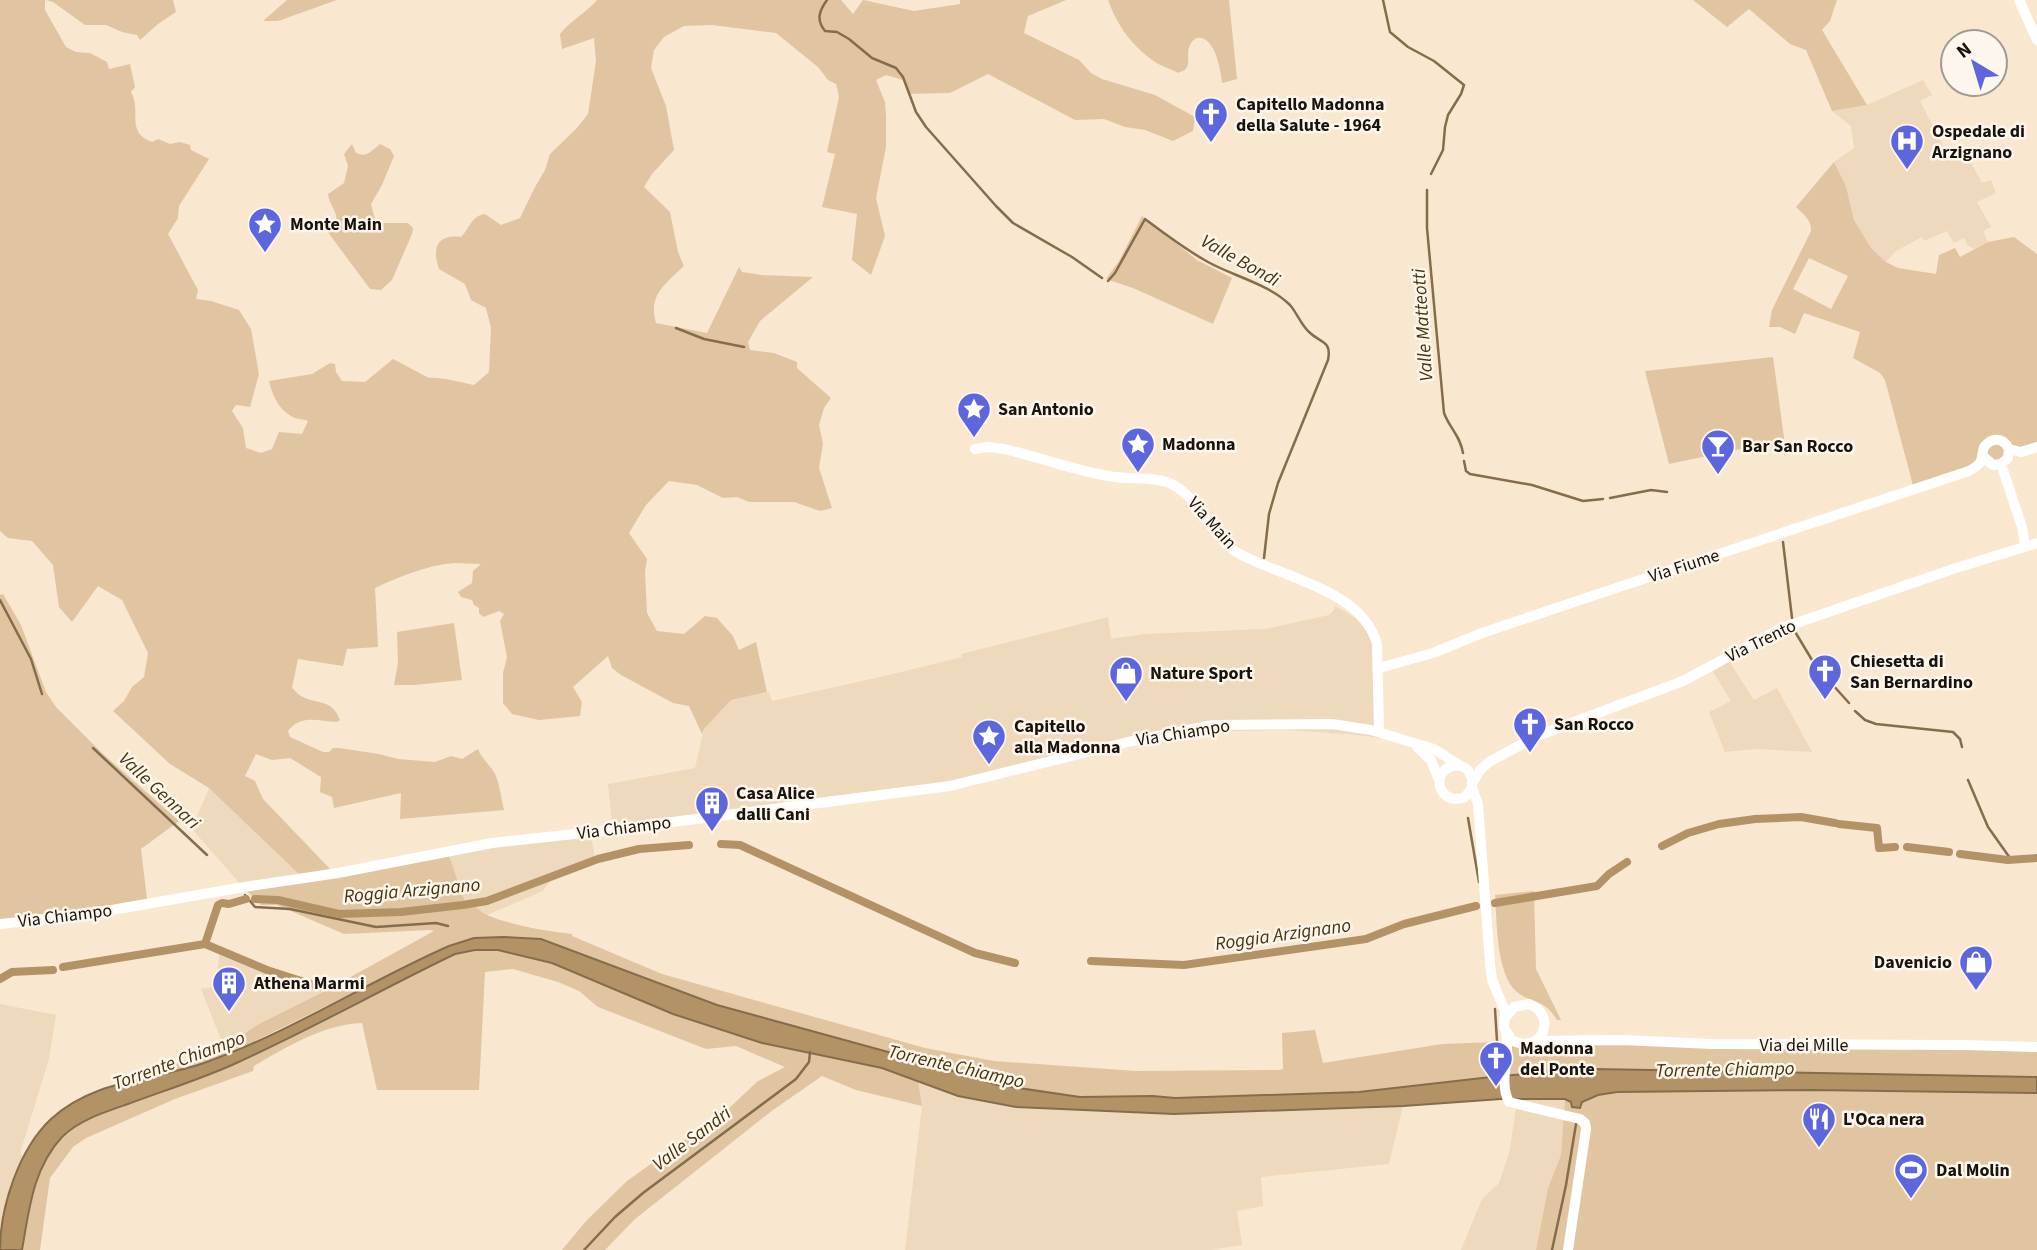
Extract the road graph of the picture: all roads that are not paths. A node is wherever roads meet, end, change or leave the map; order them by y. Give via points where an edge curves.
1 (2020, 0) edge
2 (2037, 40) edge
3 (2037, 447) edge
4 (975, 449) dead end
5 (2009, 449) junction
6 (1984, 457) junction
7 (2001, 464) junction
8 (2037, 542) edge
9 (2025, 547) junction
10 (1379, 668) junction
11 (1379, 731) junction
12 (1412, 743) junction
13 (1493, 760) junction
14 (1462, 766) junction
15 (1438, 780) junction
16 (1472, 785) junction
17 (1456, 799) junction
18 (1479, 828) junction
19 (0, 924) edge
20 (1494, 984) junction
21 (1524, 1004) junction
22 (1543, 1016) junction
23 (1505, 1018) junction
24 (1506, 1033) junction
25 (1572, 1040) junction
26 (1531, 1043) junction
27 (2037, 1047) edge
28 (1506, 1062) junction
29 (1567, 1250) edge

1 - 2 street
3 - 5 street, Via Fiume via 2021,452
4 - 10 street, Via Main via 1004,449 1100,475 1175,486 1238,553 1328,593 1365,620 1374,633
5 - 6 street, Via Fiume via 2003,442 1991,440 1984,447
5 - 7 street
6 - 7 street via 1993,465
6 - 10 street, Via Fiume via 1969,471
7 - 9 street
8 - 9 street, Via Trento
9 - 13 street, Via Trento via 1782,628 1683,681 1537,736
10 - 11 street, Via Main
11 - 12 main road, Via Chiampo
11 - 19 main road, Via Chiampo via 1332,724 1213,725 950,786 492,843 89,914
12 - 14 main road, Via Chiampo via 1434,749
12 - 15 main road, Via Chiampo via 1431,760
13 - 14 street, Via Trento
13 - 16 street, Via Trento
14 - 15 main road via 1452,765
14 - 16 main road via 1472,776
15 - 17 main road via 1443,794
16 - 17 main road via 1465,797
16 - 18 main road
17 - 18 main road via 1469,809
18 - 20 main road
20 - 21 main road via 1510,999
20 - 23 main road
21 - 22 main road
21 - 23 main road
22 - 25 main road
22 - 26 main road via 1544,1030
23 - 24 main road
24 - 26 main road via 1516,1043
24 - 28 street
25 - 26 main road, Via dei Mille
25 - 27 main road, Via dei Mille
26 - 28 street
28 - 29 street via 1508,1100 1585,1123

